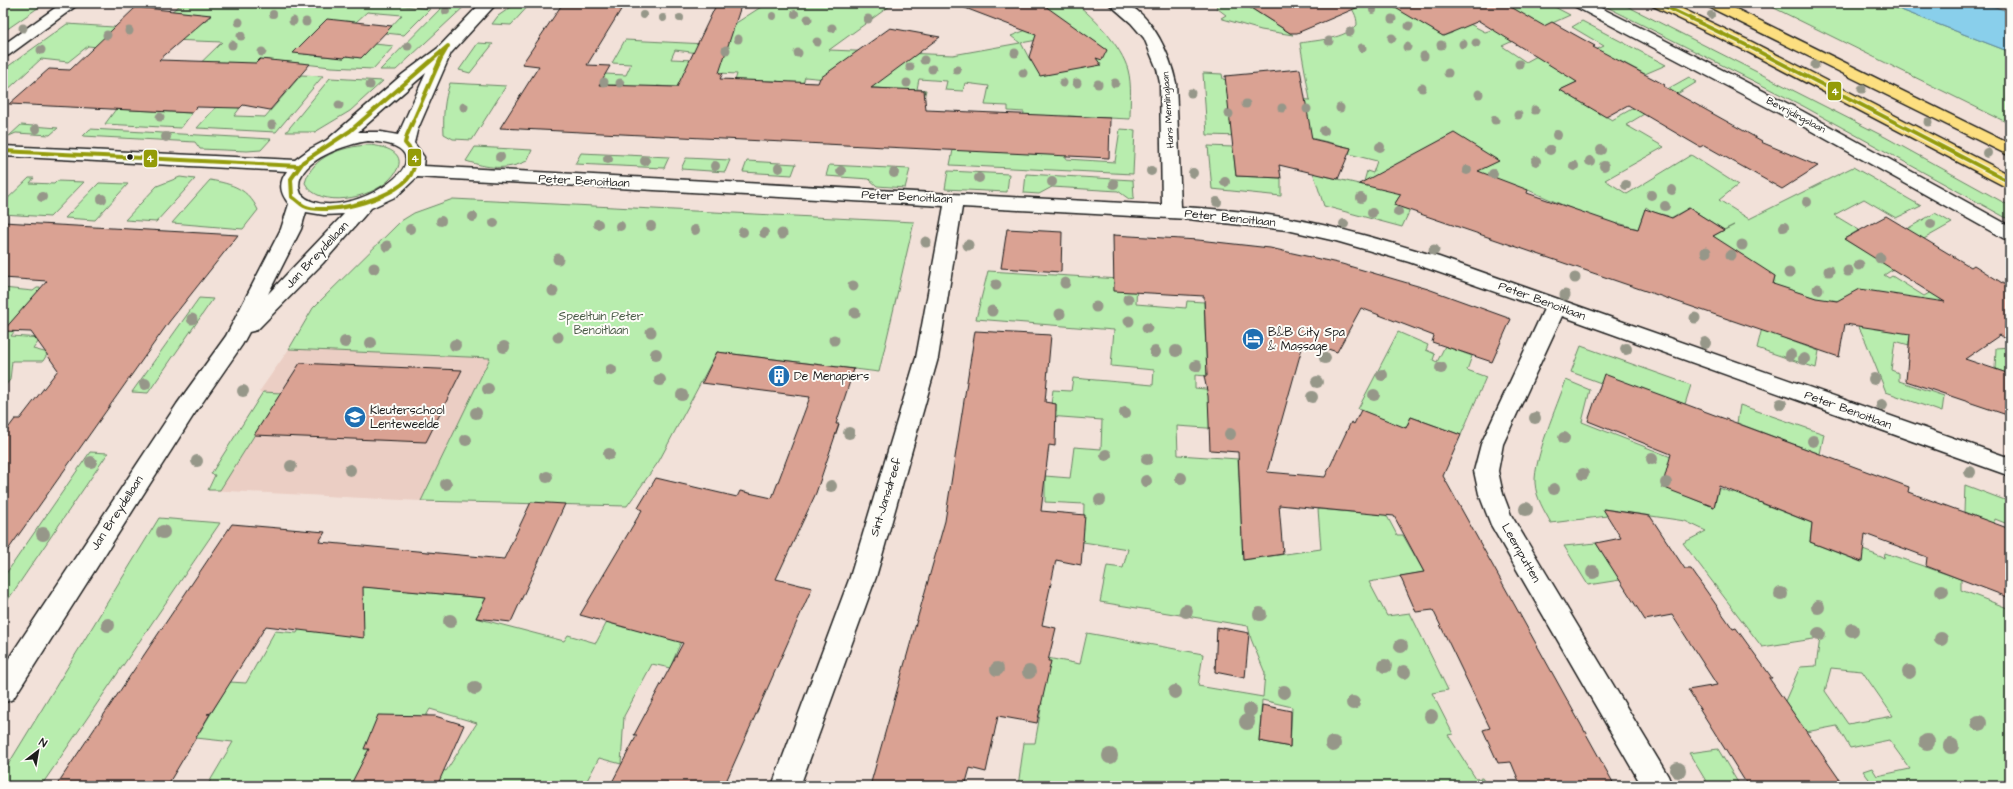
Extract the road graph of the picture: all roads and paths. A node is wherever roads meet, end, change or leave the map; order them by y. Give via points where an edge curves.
1 (72, 3) edge
2 (489, 3) edge
3 (1116, 3) edge
4 (1579, 3) edge
5 (1658, 3) edge
6 (1712, 3) edge
7 (444, 51) junction
8 (3, 52) edge
9 (405, 143) junction
10 (325, 148) junction
11 (3, 151) edge
12 (2010, 151) edge
13 (298, 166) junction
14 (412, 171) junction
15 (2010, 182) edge
16 (954, 200) junction
17 (299, 203) junction
18 (364, 204) junction
19 (1172, 212) junction
20 (2010, 234) edge
21 (1556, 306) junction
22 (235, 340) junction
23 (2010, 467) edge
24 (3, 690) edge
25 (786, 786) edge
26 (1658, 786) edge

1 - 8 street
2 - 7 street
3 - 19 street, Hans Memlinglaan via 1148,32 1165,64 1168,82
4 - 20 street, Bevrijdingslaan via 1863,150
5 - 15 main road via 1753,49
6 - 12 main road
7 - 9 street via 410,124
7 - 10 street via 409,78 359,123
9 - 10 street via 390,138 368,136 345,140
9 - 14 street via 414,152 415,164
10 - 13 street
11 - 13 street
13 - 17 street via 289,185 290,191
14 - 16 street, Peter Benoitlaan
14 - 18 street via 390,192
16 - 19 street, Peter Benoitlaan
16 - 25 street, Sint-Jansdreef via 935,323 925,366 862,577
17 - 18 street via 330,209
17 - 22 street, Jan Breydellaan via 291,228
18 - 22 street, Jan Breydellaan via 316,258
19 - 21 street, Peter Benoitlaan via 1276,222 1325,232 1432,262
21 - 23 street, Peter Benoitlaan
21 - 26 street, Leemputten via 1492,444 1486,471 1500,518
22 - 24 street, Jan Breydellaan via 184,410

